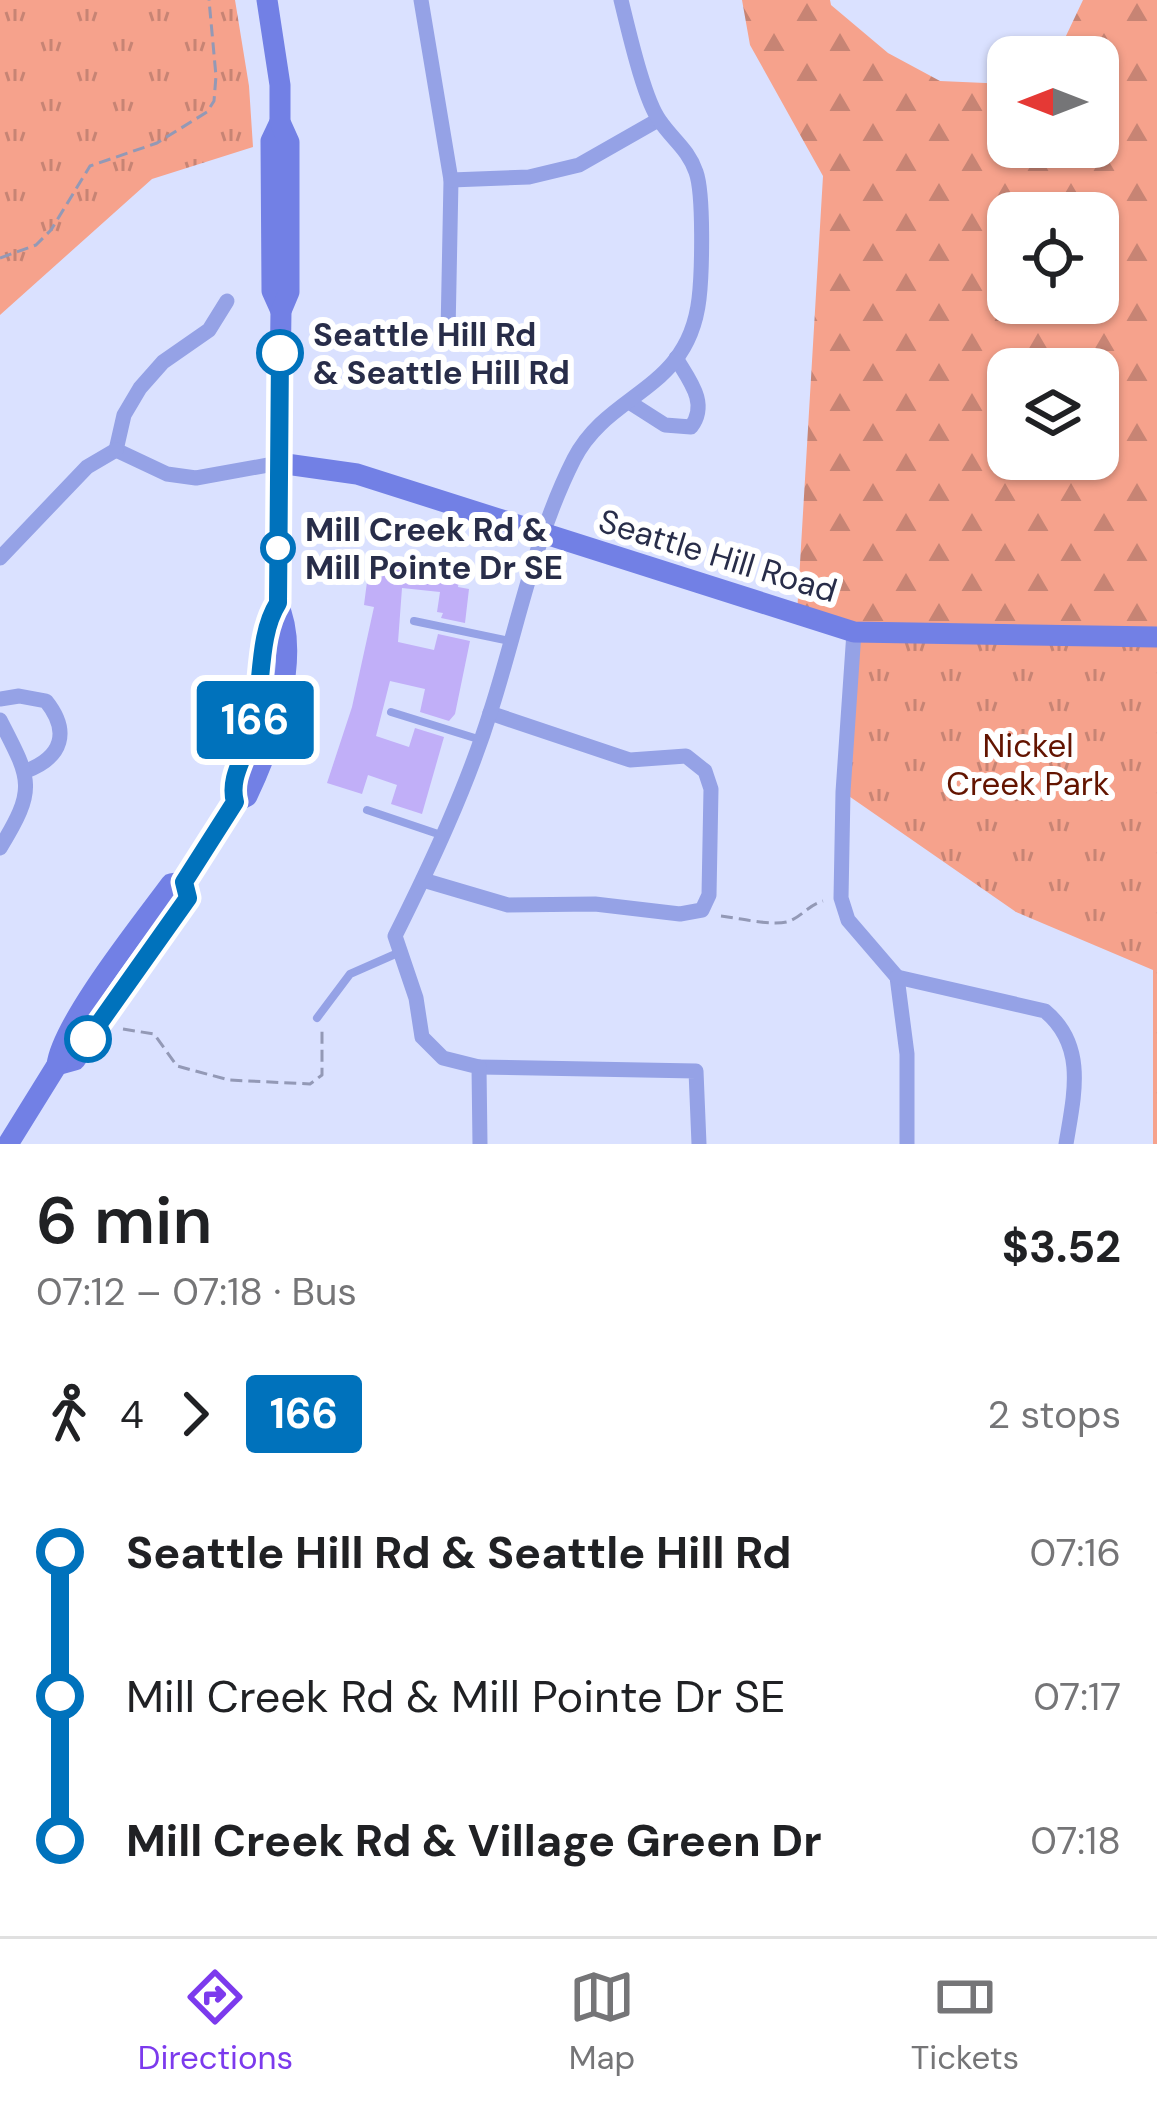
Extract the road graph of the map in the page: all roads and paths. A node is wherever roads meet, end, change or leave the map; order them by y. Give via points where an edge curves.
1 (209, 0) edge
2 (267, 0) edge
3 (421, 0) edge
4 (621, 0) edge
5 (658, 120) junction
6 (451, 180) junction
7 (0, 258) edge
8 (227, 301) dead end
9 (448, 333) dead end
10 (676, 358) junction
11 (628, 402) junction
12 (116, 450) junction
13 (279, 463) junction
14 (542, 536) junction
15 (0, 558) edge
16 (414, 621) dead end
17 (854, 632) junction
18 (1157, 637) edge
19 (511, 642) junction
20 (0, 699) edge
21 (391, 712) dead end
22 (490, 713) junction
23 (0, 720) edge
24 (480, 740) junction
25 (26, 770) junction
26 (367, 811) dead end
27 (441, 835) junction
28 (0, 848) edge
29 (423, 880) junction
30 (184, 882) junction
31 (841, 898) junction
32 (702, 910) junction
33 (401, 952) junction
34 (897, 976) junction
35 (317, 1018) joint
36 (99, 1024) junction
37 (57, 1065) junction
38 (479, 1067) junction
39 (11, 1138) edge
40 (480, 1144) edge
41 (699, 1144) edge
42 (908, 1144) edge
43 (1066, 1144) edge

1 - 7 path via 216,76 207,112 157,143 90,166 51,230
2 - 13 main road via 280,85 271,141
3 - 6 street
4 - 5 street
5 - 6 street via 579,165 529,177
5 - 10 street via 684,144 698,177 699,301
6 - 9 street
8 - 12 street via 209,330 140,388
10 - 11 street
10 - 11 street via 698,398 691,427 665,425
11 - 14 street via 589,434
12 - 13 street via 196,478
12 - 15 street via 87,467
13 - 14 main road, Seattle Hill Road via 357,474
13 - 30 main road via 278,603 267,621 253,729 231,788 235,802
14 - 17 main road, Seattle Hill Road
14 - 19 street
16 - 19 lane
17 - 18 main road, Seattle Hill Road
17 - 31 street
19 - 22 street
20 - 25 street via 46,700 62,728 53,755
21 - 24 lane
22 - 24 street
22 - 32 street via 630,760 686,756 704,770 711,788
23 - 25 street
24 - 27 street
25 - 28 street via 22,813
26 - 27 lane
27 - 29 street
29 - 32 street via 508,905
29 - 33 street via 395,936
30 - 36 main road via 188,898
30 - 37 main road via 171,884 89,999
31 - 32 path via 810,904 782,924
31 - 34 street via 848,920
33 - 35 lane via 350,974
33 - 38 street via 422,1037 443,1058
34 - 42 street
34 - 43 street via 1045,1011 1063,1026 1075,1051
35 - 36 path via 325,1037 322,1075 310,1084 229,1080 177,1066 154,1034
36 - 37 main road via 75,1060
37 - 39 main road
38 - 40 street
38 - 41 street via 696,1071

